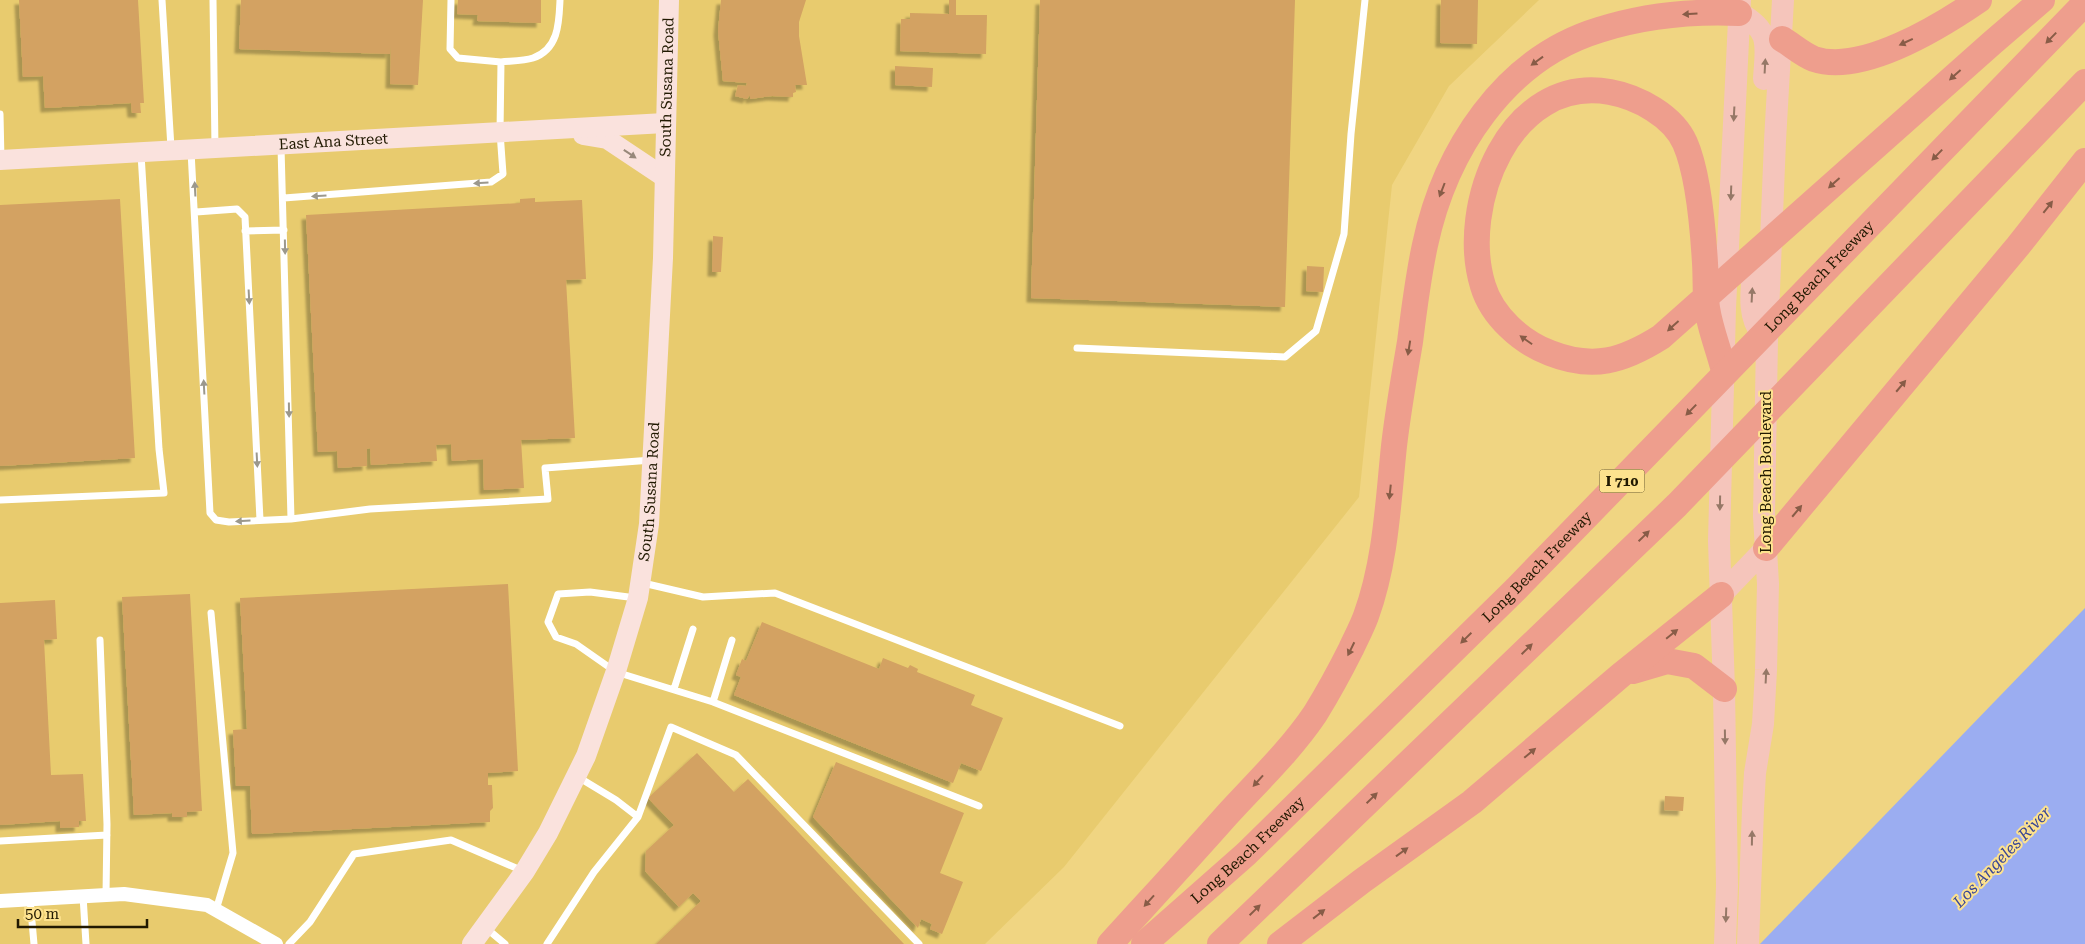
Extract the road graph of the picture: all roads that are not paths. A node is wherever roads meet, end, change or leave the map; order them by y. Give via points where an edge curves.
1 (162, 0) edge
2 (213, 0) edge
3 (451, 0) edge
4 (560, 0) edge
5 (669, 0) edge
6 (1365, 0) edge
7 (1783, 0) edge
8 (1979, 0) edge
9 (2042, 0) edge
10 (2085, 3) edge
11 (1739, 6) edge
12 (1782, 39) junction
13 (501, 62) junction
14 (2085, 82) edge
15 (0, 114) edge
16 (666, 123) junction
17 (551, 130) junction
18 (500, 132) junction
19 (281, 144) junction
20 (215, 148) junction
21 (191, 149) junction
22 (171, 151) junction
23 (141, 152) junction
24 (1, 160) edge
25 (2085, 161) edge
26 (664, 177) junction
27 (1765, 197) junction
28 (284, 198) junction
29 (196, 212) junction
30 (284, 230) junction
31 (245, 231) junction
32 (1077, 348) dead end
33 (1723, 367) junction
34 (652, 460) junction
35 (0, 500) edge
36 (291, 518) junction
37 (260, 520) junction
38 (1766, 548) junction
39 (639, 590) junction
40 (1721, 595) junction
41 (211, 613) dead end
42 (693, 629) dead end
43 (100, 640) dead end
44 (732, 640) dead end
45 (616, 672) junction
46 (1621, 675) junction
47 (1724, 688) junction
48 (674, 689) junction
49 (713, 702) junction
50 (1120, 726) dead end
51 (576, 776) junction
52 (979, 806) dead end
53 (638, 817) junction
54 (107, 835) junction
55 (0, 841) edge
56 (525, 871) junction
57 (106, 895) junction
58 (83, 896) junction
59 (30, 899) junction
60 (0, 901) edge
61 (216, 911) junction
62 (486, 928) junction
63 (34, 944) edge
64 (86, 944) edge
65 (276, 944) edge
66 (290, 944) edge
67 (472, 944) edge
68 (505, 944) edge
69 (546, 944) edge
70 (919, 944) edge
71 (1110, 944) edge
72 (1144, 944) edge
73 (1220, 944) edge
74 (1280, 944) edge
75 (1725, 944) edge
76 (1748, 944) edge

1 - 22 lane
2 - 20 lane
3 - 13 lane via 450,49 458,58
4 - 13 lane via 558,30 550,47 534,58
5 - 16 street, South Susana Road
6 - 32 lane via 1344,234 1316,330 1286,357
7 - 12 main road, Long Beach Boulevard
8 -> 12 highway via 1920,35 1886,51 1852,60 1832,62 1814,59
9 -> 33 highway via 1661,337 1625,357 1607,362 1561,358 1522,338 1492,306 1483,286 1478,215 1482,192 1512,133 1525,118 1541,105 1559,97 1599,90 1641,102 1672,126 1684,142 1694,177 1704,238 1707,308
10 -> 72 highway, Long Beach Freeway / I 710 via 1516,589 1246,854
27 -> 11 main road via 1765,38 1761,29
11 -> 33 main road
11 -> 71 highway via 1597,30 1543,57 1516,77 1491,102 1452,164 1425,244 1394,444 1384,540 1378,578 1366,618 1314,715 1271,768
12 - 27 main road, Long Beach Boulevard
13 - 18 lane
73 -> 14 highway via 1677,505
15 - 24 lane
16 - 17 street, East Ana Street
16 - 26 street, South Susana Road
17 - 18 street, East Ana Street
17 -> 26 street via 607,140
18 - 19 street, East Ana Street
18 -> 28 lane via 503,174 491,182
19 - 20 street, East Ana Street
19 - 28 lane
20 - 21 street, East Ana Street
21 - 22 street, East Ana Street
29 -> 21 lane
22 - 23 street, East Ana Street
23 - 24 street, East Ana Street
23 - 35 lane via 164,493
38 -> 25 highway
26 - 34 street, South Susana Road
38 -> 27 main road, Long Beach Boulevard
28 - 30 lane
29 - 31 lane via 237,209 245,217
37 -> 29 lane via 229,522 216,520 210,513
30 - 31 lane
30 -> 36 lane
31 -> 37 lane
33 -> 40 main road
34 - 36 lane via 544,468 548,500
34 - 39 street, South Susana Road via 649,524
36 - 37 lane
38 - 40 main road
76 -> 38 main road, Long Beach Boulevard via 1753,800 1766,670
39 - 45 street, South Susana Road
39 - 45 lane via 558,594 548,622 556,637 576,644
39 - 50 lane via 703,597 775,592
46 -> 40 highway
40 - 47 main road
41 - 61 lane via 233,853
42 - 48 lane
43 - 54 lane
44 - 49 lane
45 - 48 lane
45 - 51 street, South Susana Road
46 - 47 highway via 1666,661 1694,666
74 -> 46 highway via 1472,802
47 -> 75 main road
48 - 49 lane
49 - 52 lane
51 - 53 lane
51 - 56 street, South Susana Road
53 - 69 lane via 594,872
53 - 70 lane via 671,727 736,755
54 - 55 lane
54 - 57 lane
56 - 62 street, South Susana Road
56 - 66 lane via 450,840 354,854 310,922
57 - 58 street
57 - 61 street via 124,894 207,906
58 - 59 street
58 - 64 lane
59 - 60 street
59 - 63 lane
61 - 65 street
62 - 67 street, South Susana Road
62 - 68 lane

